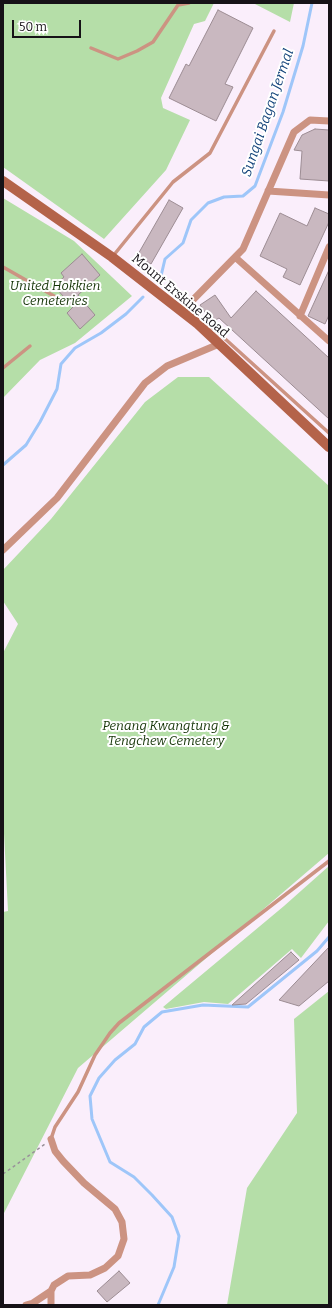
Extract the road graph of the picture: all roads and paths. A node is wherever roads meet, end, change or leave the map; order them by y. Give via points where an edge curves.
1 (189, 3) edge
2 (274, 31) dead end
3 (91, 48) dead end
4 (329, 121) edge
5 (3, 181) edge
6 (268, 191) junction
7 (329, 196) edge
8 (329, 247) edge
9 (112, 257) junction
10 (235, 257) junction
11 (3, 267) edge
12 (61, 300) dead end
13 (182, 311) junction
14 (300, 316) junction
15 (198, 324) junction
16 (329, 341) edge
17 (219, 344) junction
18 (30, 346) dead end
19 (3, 368) edge
20 (329, 433) edge
21 (329, 447) edge
22 (3, 550) edge
23 (329, 861) edge
24 (51, 1139) junction
25 (3, 1174) edge
26 (51, 1291) junction
27 (30, 1304) edge
28 (43, 1305) edge
29 (51, 1305) edge

1 - 3 lane via 178,5 153,42 118,59
2 - 9 lane via 210,153 173,182
4 - 6 street via 310,120 294,132
5 - 9 main road, Mount Erskine Road
6 - 7 street
6 - 10 street via 244,247
8 - 14 street
9 - 13 main road, Mount Erskine Road
10 - 13 street
10 - 14 street
11 - 12 lane
13 - 15 main road, Mount Erskine Road
14 - 16 street
15 - 17 main road, Mount Erskine Road
15 - 20 lane via 212,327
17 - 21 main road, Mount Erskine Road
17 - 22 street via 168,366 145,383 57,498
18 - 19 lane
23 - 24 lane via 120,1023 95,1055 78,1092 55,1127
24 - 25 path
24 - 26 street via 54,1151 63,1162 115,1209 122,1222 124,1239 118,1256 105,1268 90,1275 68,1276 54,1284
26 - 27 street
26 - 29 street
27 - 28 street

